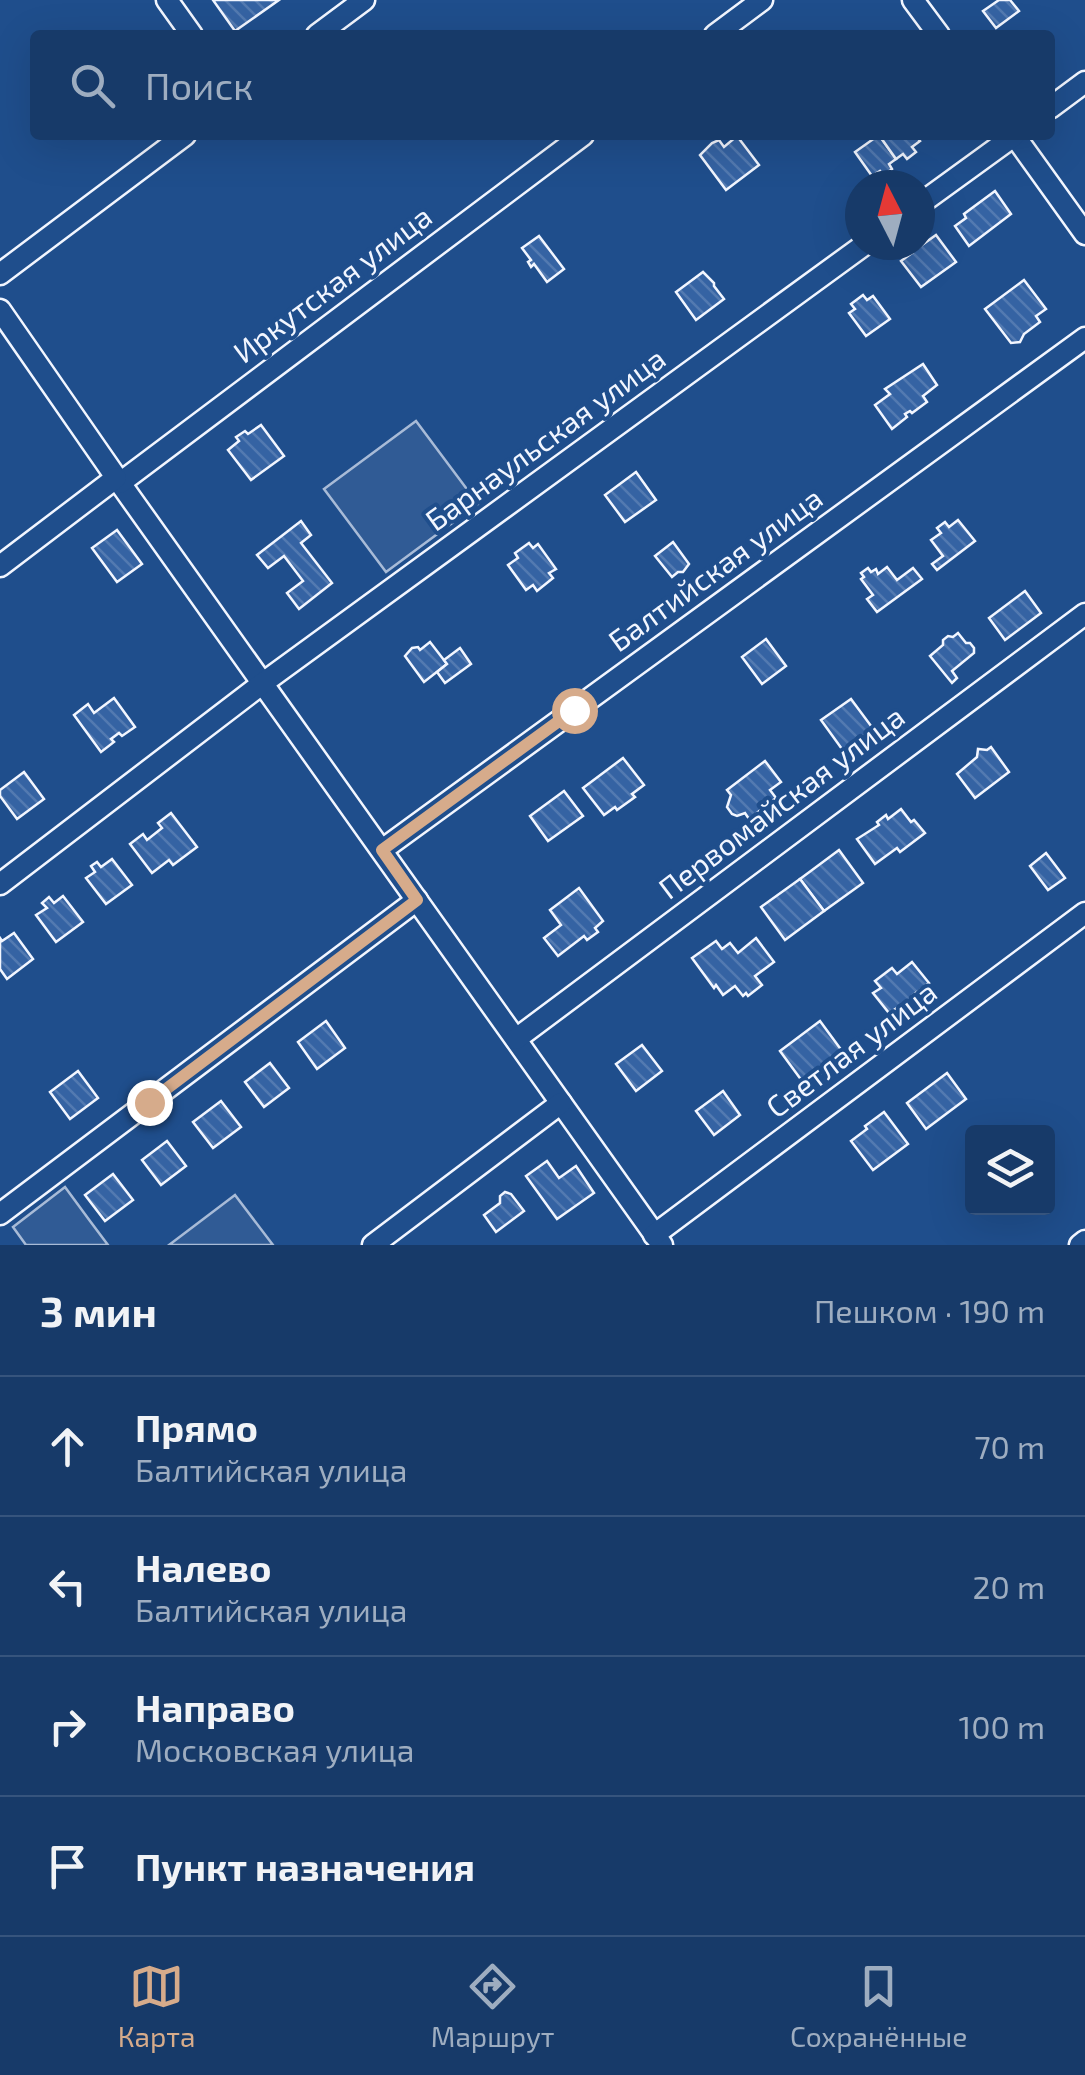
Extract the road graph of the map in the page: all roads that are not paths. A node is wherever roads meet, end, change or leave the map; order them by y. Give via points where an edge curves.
1 (167, 0) edge
2 (364, 0) edge
3 (762, 0) edge
4 (913, 0) edge
5 (188, 30) edge
6 (325, 30) edge
7 (722, 30) edge
8 (935, 30) edge
9 (1085, 82) edge
10 (1055, 104) edge
11 (177, 140) edge
12 (575, 140) edge
13 (1007, 140) edge
14 (1018, 140) edge
15 (935, 193) edge
16 (1085, 234) edge
17 (845, 259) edge
18 (0, 274) edge
19 (0, 310) edge
20 (1085, 338) edge
21 (118, 481) junction
22 (0, 566) edge
23 (1085, 614) edge
24 (263, 683) junction
25 (382, 850) junction
26 (0, 884) edge
27 (417, 900) junction
28 (1085, 913) edge
29 (516, 1039) junction
30 (561, 1103) junction
31 (0, 1214) edge
32 (658, 1240) edge
33 (373, 1245) edge

1 - 5 street
2 - 6 street
3 - 7 street
4 - 8 street
9 - 10 street
11 - 18 street
12 - 21 street, Иркутская улица
13 - 15 street
14 - 16 street
17 - 24 street, Барнаульская улица
19 - 21 street
20 - 25 street, Балтийская улица
21 - 22 street, Иркутская улица
21 - 24 street
23 - 29 street, Первомайская улица
24 - 25 street
24 - 26 street, Барнаульская улица
25 - 27 street
27 - 29 street
27 - 31 street
28 - 32 street, Светлая улица
29 - 30 street
30 - 32 street
30 - 33 street

